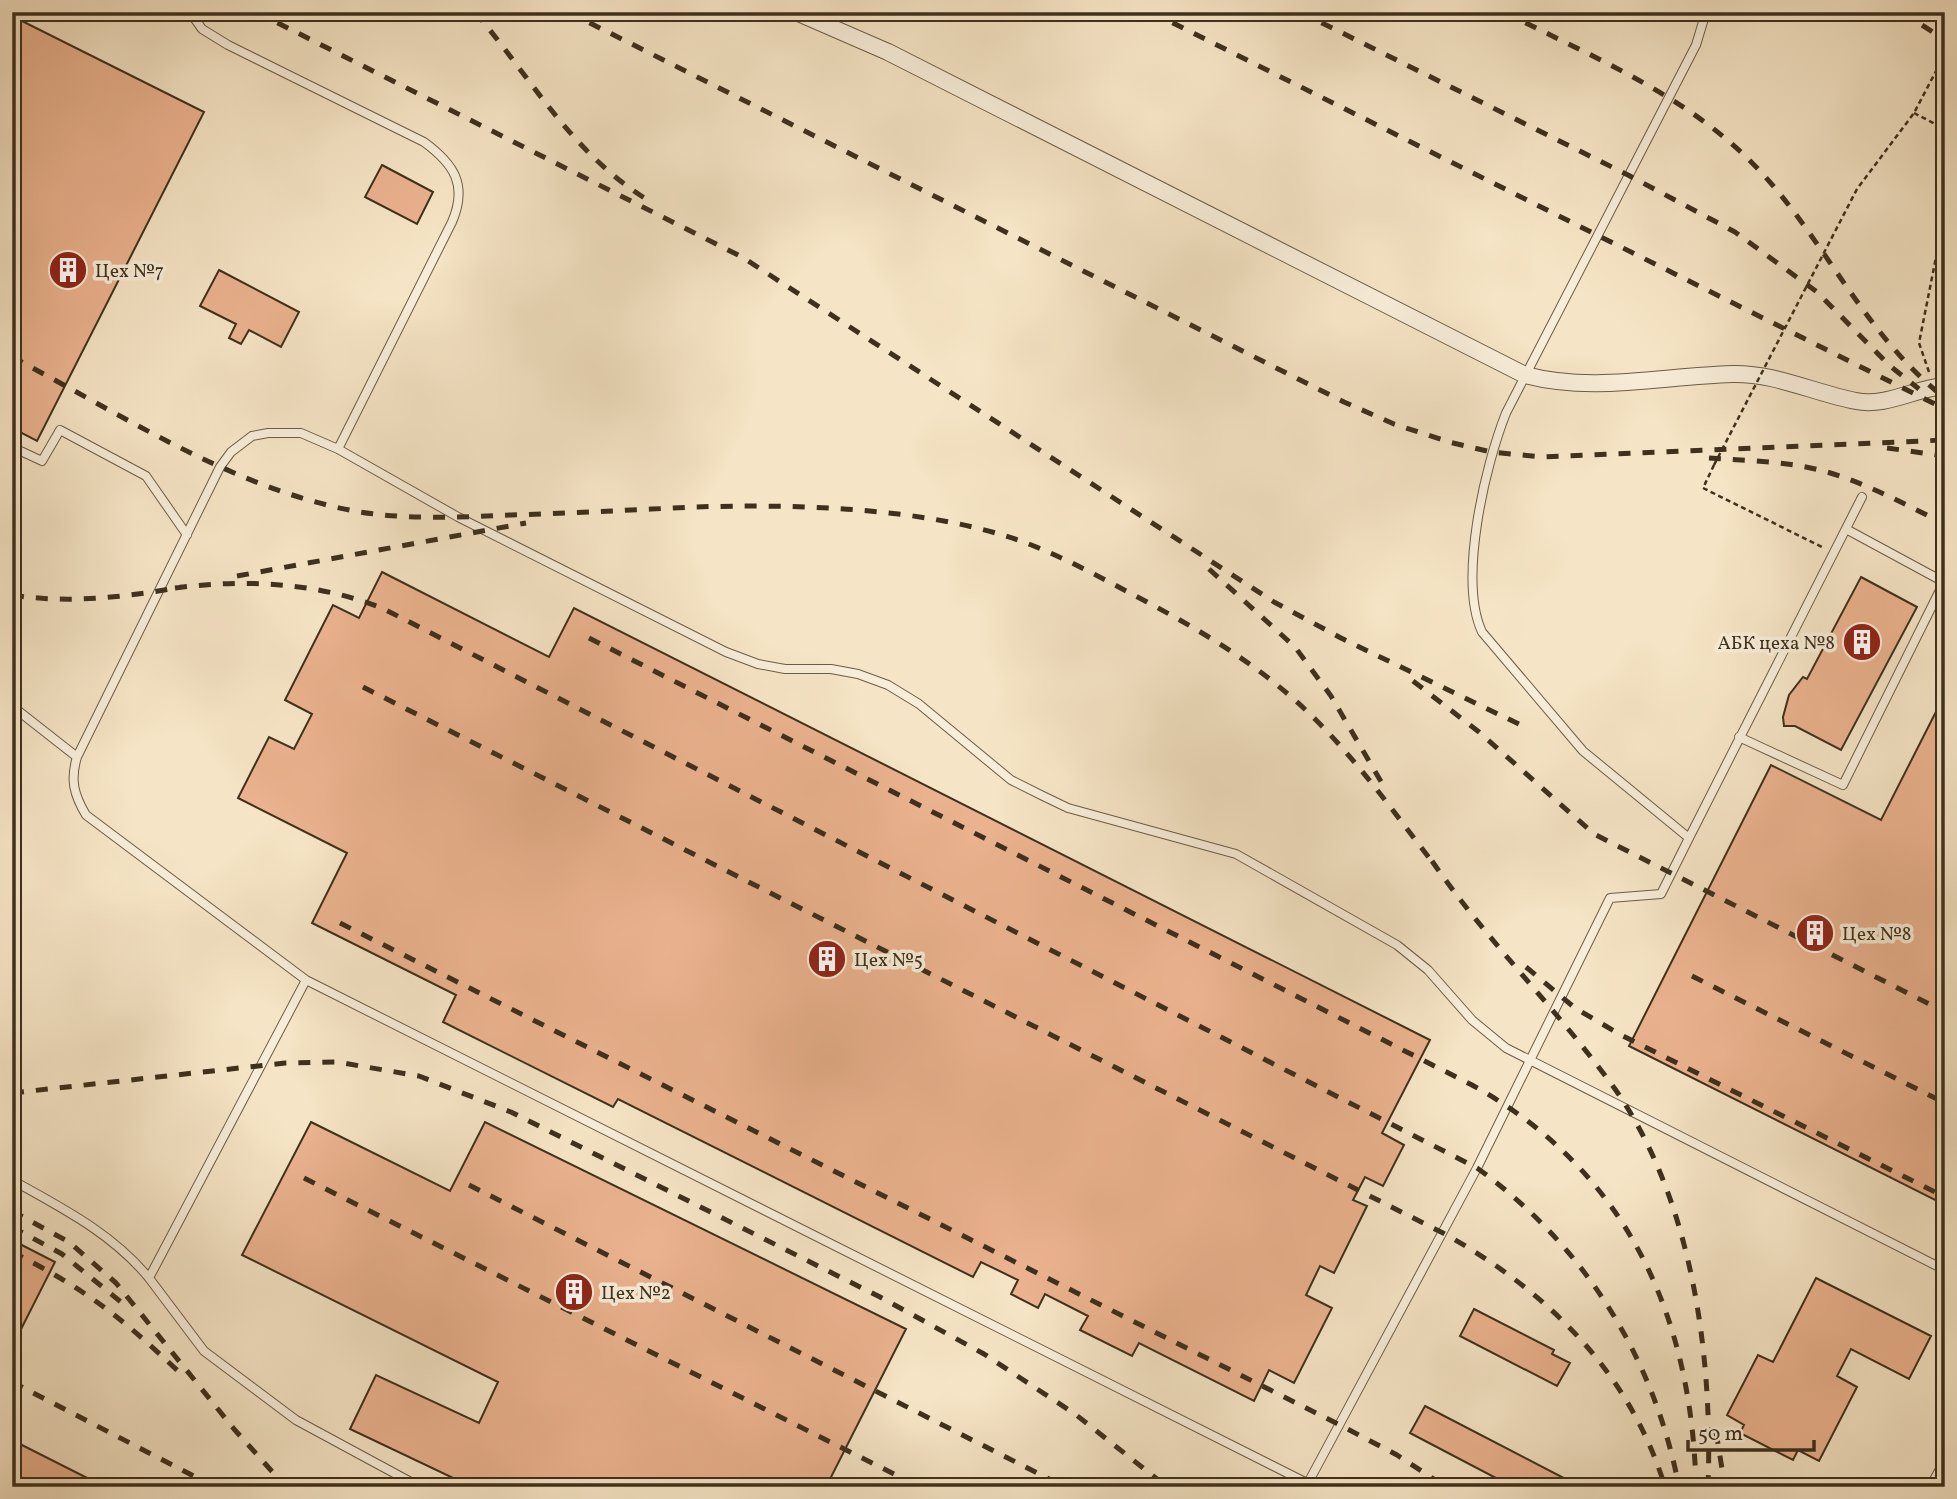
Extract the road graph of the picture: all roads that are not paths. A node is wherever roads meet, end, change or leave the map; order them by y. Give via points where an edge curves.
1 (190, 12) edge
2 (796, 12) edge
3 (1706, 12) edge
4 (1525, 375) junction
5 (1945, 386) edge
6 (12, 447) edge
7 (338, 449) junction
8 (1862, 497) dead end
9 (1846, 529) junction
10 (187, 535) junction
11 (12, 706) edge
12 (1739, 737) junction
13 (77, 757) junction
14 (1689, 838) junction
15 (306, 980) junction
16 (1528, 1060) junction
17 (12, 1180) edge
18 (1945, 1270) edge
19 (149, 1278) junction
20 (1945, 1460) edge
21 (1311, 1485) edge
22 (420, 1487) edge
23 (1930, 1487) edge

1 - 7 lane via 202,29 220,41 424,142 458,175 461,192 456,215
2 - 4 street via 888,52
3 - 4 lane via 1696,45
4 - 5 street via 1578,384 1763,376 1875,402
4 - 14 lane via 1506,413 1485,476 1472,592 1474,614 1494,648 1583,751
6 - 10 lane via 42,461 60,430 146,476
7 - 10 lane via 302,433 252,436 220,467
7 - 16 lane via 458,517 726,652 758,664 831,669 888,685 919,704 1011,780 1068,808 1236,854 1397,945 1428,970 1472,1020
8 - 9 lane
9 - 12 lane
9 - 12 lane via 1944,582 1843,785
10 - 13 lane
11 - 13 lane
12 - 14 lane
13 - 15 lane via 72,775 86,815
14 - 16 lane via 1661,894 1610,898
15 - 19 lane
15 - 21 lane
16 - 18 lane
16 - 21 lane
17 - 19 lane via 121,1247
19 - 22 lane via 204,1351 296,1420
20 - 23 lane

